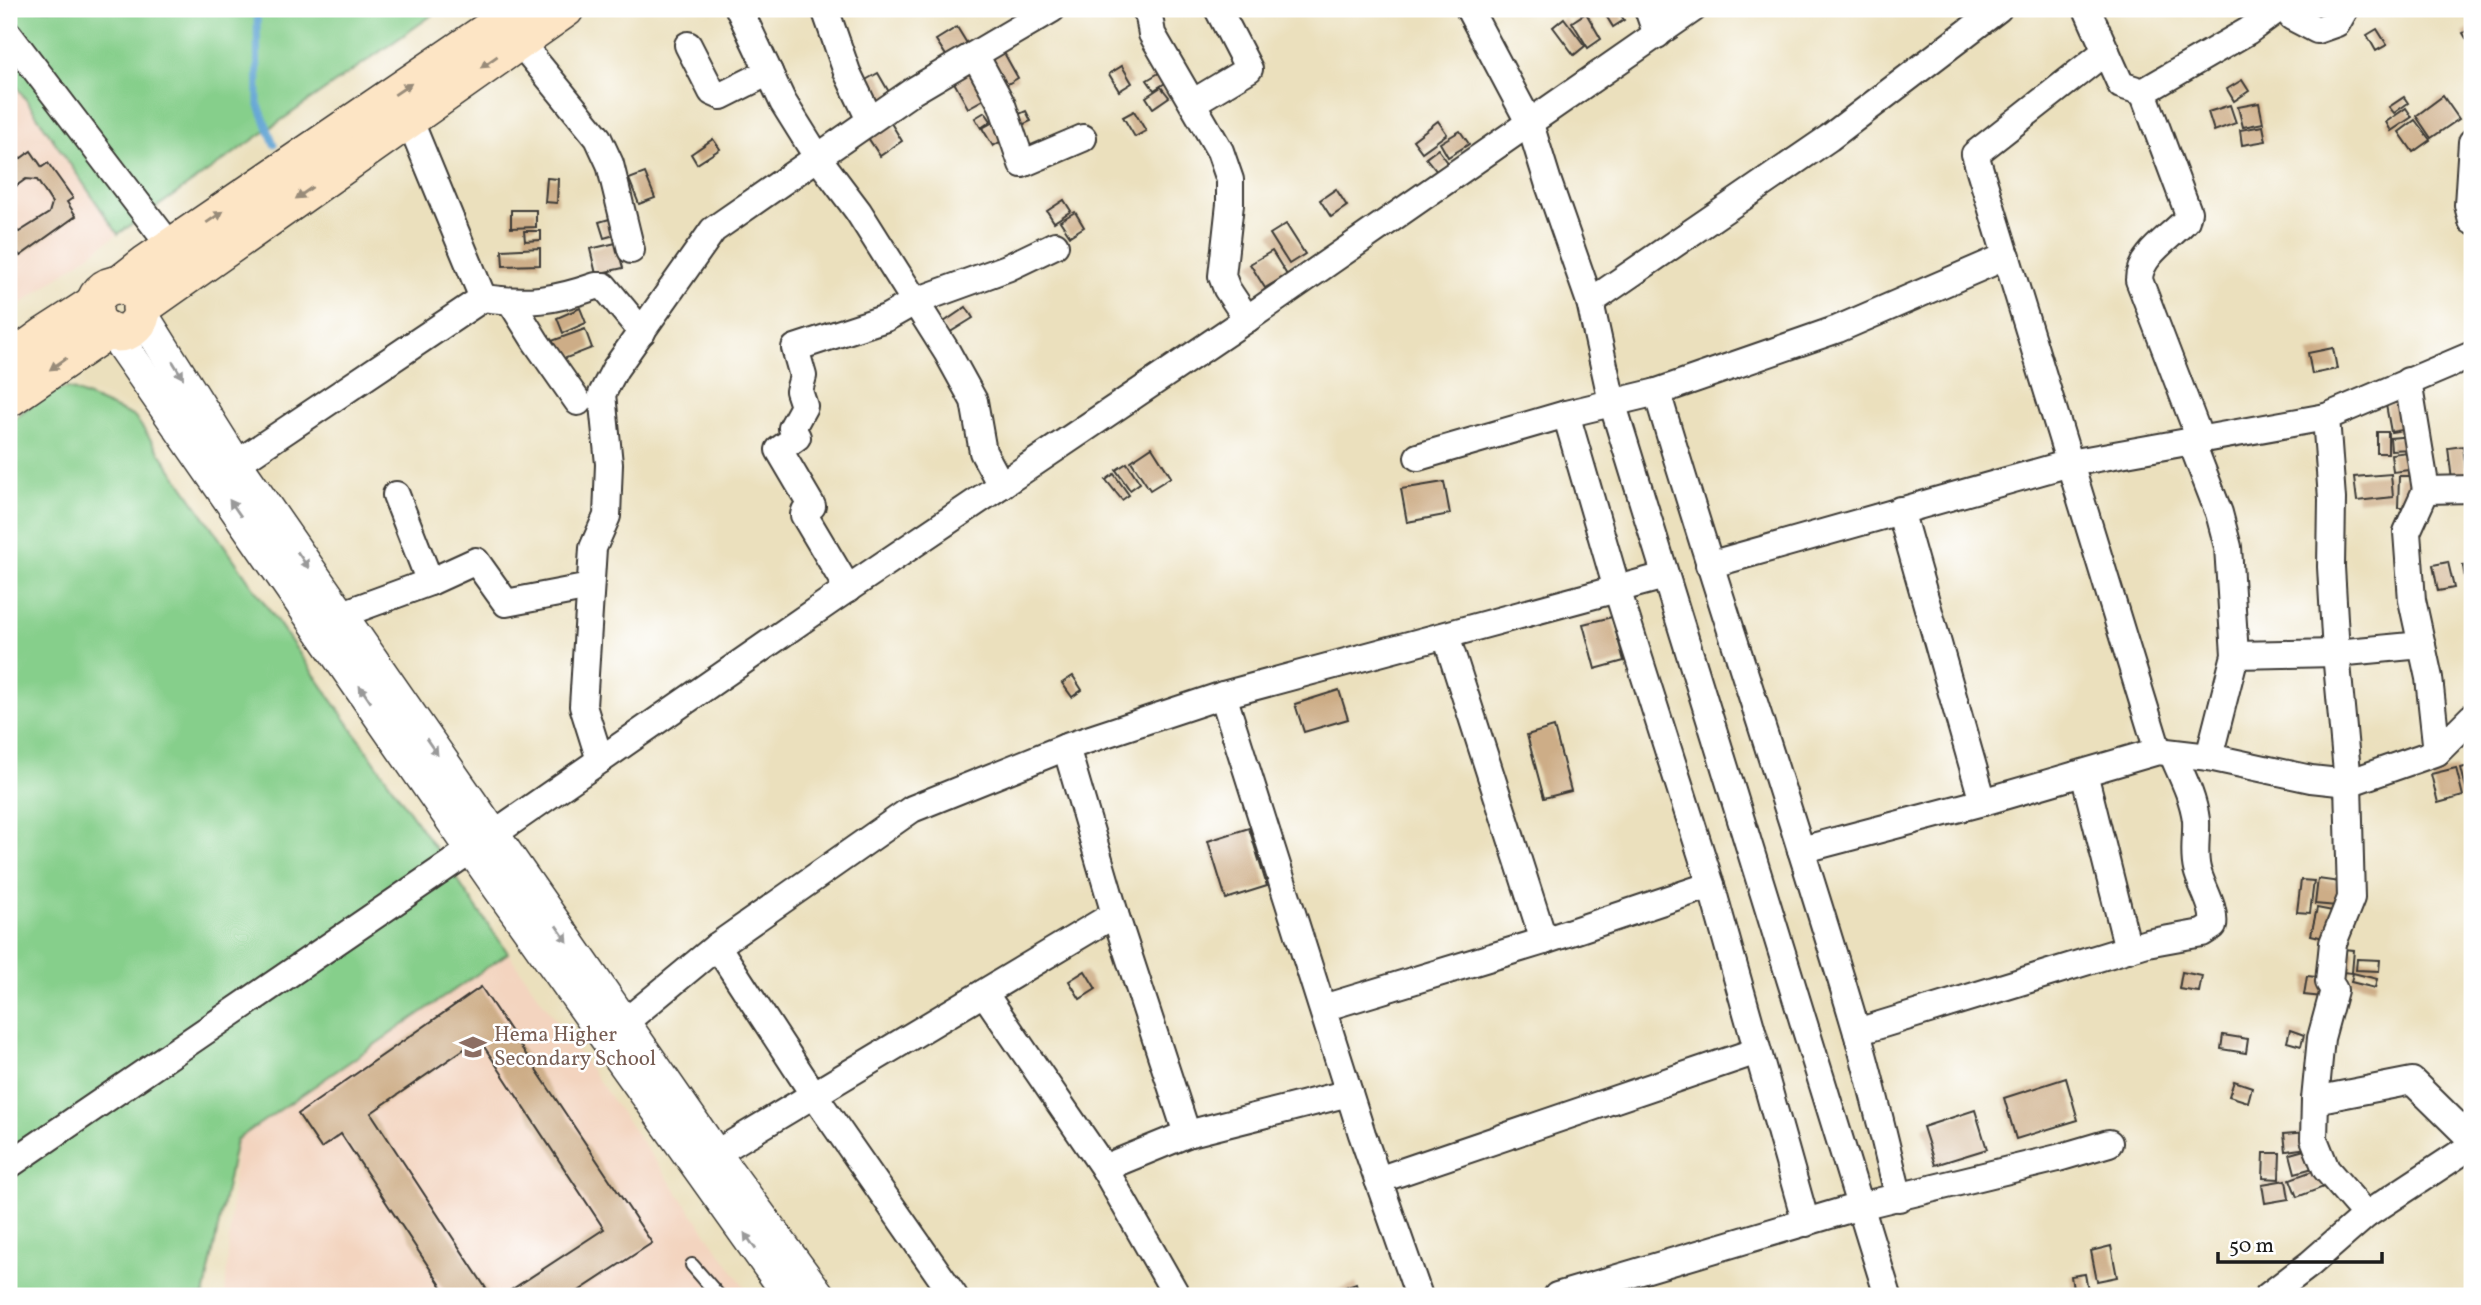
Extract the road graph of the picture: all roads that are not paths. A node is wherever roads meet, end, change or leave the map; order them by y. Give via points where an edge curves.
1 (565, 9) edge
2 (739, 9) edge
3 (825, 9) edge
4 (1218, 9) edge
5 (1469, 9) edge
6 (1648, 9) edge
7 (1693, 9) edge
8 (1998, 9) edge
9 (2087, 9) edge
10 (2278, 9) edge
11 (2286, 9) edge
12 (2345, 9) edge
13 (1152, 11) edge
14 (1039, 12) edge
15 (519, 25) edge
16 (1657, 34) junction
17 (9, 35) edge
18 (688, 45) dead end
19 (2106, 51) junction
20 (975, 55) junction
21 (769, 72) junction
22 (2143, 92) junction
23 (1194, 102) junction
24 (409, 119) junction
25 (870, 120) junction
26 (1530, 124) junction
27 (1083, 138) dead end
28 (2472, 142) edge
29 (818, 158) junction
30 (2472, 221) edge
31 (1055, 245) dead end
32 (171, 247) junction
33 (631, 250) dead end
34 (2007, 256) junction
35 (483, 298) junction
36 (916, 301) junction
37 (512, 302) junction
38 (1590, 302) junction
39 (120, 312) junction
40 (1247, 319) junction
41 (642, 332) junction
42 (15, 353) edge
43 (2456, 362) edge
44 (2409, 381) junction
45 (1657, 392) junction
46 (9, 398) edge
47 (578, 402) dead end
48 (1612, 402) junction
49 (1566, 414) junction
50 (2311, 419) junction
51 (2196, 440) junction
52 (1418, 457) dead end
53 (2070, 463) junction
54 (236, 464) junction
55 (1001, 485) junction
56 (2472, 489) edge
57 (2426, 490) junction
58 (396, 495) dead end
59 (1900, 510) junction
60 (1709, 565) junction
61 (1665, 576) junction
62 (429, 582) junction
63 (590, 587) junction
64 (848, 589) junction
65 (1617, 589) junction
66 (340, 615) junction
67 (1446, 636) junction
68 (2422, 645) junction
69 (2326, 653) junction
70 (2235, 656) junction
71 (1223, 695) junction
72 (2472, 718) edge
73 (1066, 747) junction
74 (2165, 752) junction
75 (2437, 752) junction
76 (2208, 757) junction
77 (600, 760) junction
78 (2084, 773) junction
79 (2348, 783) junction
80 (1983, 802) junction
81 (482, 841) junction
82 (1801, 850) junction
83 (1711, 886) junction
84 (1115, 914) junction
85 (1544, 941) junction
86 (718, 946) junction
87 (2128, 948) junction
88 (984, 993) junction
89 (1323, 1008) junction
90 (624, 1023) junction
91 (1857, 1032) junction
92 (1757, 1051) junction
93 (1349, 1093) junction
94 (814, 1095) junction
95 (2315, 1100) junction
96 (1187, 1134) junction
97 (2472, 1140) edge
98 (2109, 1143) dead end
99 (2472, 1148) edge
100 (715, 1154) junction
101 (9, 1166) edge
102 (1104, 1168) junction
103 (1378, 1180) junction
104 (1899, 1198) junction
105 (1860, 1206) junction
106 (2366, 1214) junction
107 (1806, 1223) junction
108 (692, 1265) dead end
109 (719, 1296) edge
110 (790, 1296) edge
111 (819, 1296) edge
112 (954, 1296) edge
113 (1177, 1296) edge
114 (1419, 1296) edge
115 (1557, 1296) edge
116 (1888, 1296) edge
117 (2268, 1296) edge

1 - 15 main road
2 - 21 street
3 - 25 street
4 - 23 street via 1249,69
5 - 26 street
6 - 16 street
7 - 16 street
8 - 38 street via 1829,138
9 - 19 street
10 - 22 street
11 - 12 street via 2317,30 2337,23
13 - 23 street via 1152,34
14 - 20 street
15 -> 24 main road
32 -> 15 main road
15 - 33 street via 598,138 610,164
16 - 26 street
17 - 32 street
18 - 21 street via 712,92 721,96
19 - 22 street via 2121,85
19 - 34 street via 1975,154
20 - 25 street
20 - 27 street via 1002,104 1022,164
21 - 29 street
22 - 51 street via 2188,212 2186,220 2143,262 2139,280
23 - 40 street via 1230,180 1222,276
24 - 35 street
24 -> 39 main road
25 - 29 street
26 - 38 street
26 - 40 street
28 - 30 street via 2468,205
29 - 36 street
29 - 41 street via 713,230
31 - 36 street
32 - 39 main road
34 - 45 street via 1838,329
34 - 53 street
35 - 37 street
35 - 54 street
36 - 55 street via 974,401 983,452
36 - 64 street via 886,318 797,346 795,351 805,404 792,428 797,437 779,450 812,506 804,515
37 - 41 street via 545,301 604,286
37 - 47 street
38 - 48 street
39 - 42 main road via 46,335
39 -> 46 main road
39 -> 54 street
81 -> 39 street
40 - 55 street
41 - 63 street via 602,394 609,464 607,516 593,548
43 - 44 street
44 - 50 street
44 - 57 street
45 - 48 street
45 - 60 street
48 - 49 street
48 - 61 street
49 - 52 street
49 - 65 street
50 - 51 street
50 - 69 street via 2332,499
51 - 53 street
51 - 70 street via 2228,547
53 - 59 street
53 - 74 street
54 -> 66 street
55 - 64 street
56 - 57 street
57 - 68 street via 2407,532 2412,600
58 - 62 street
59 - 60 street
59 - 80 street
60 - 82 street
61 - 65 street
61 - 105 street
62 - 63 street via 476,561 506,603
62 - 66 street
63 - 77 street via 583,706
64 - 77 street
65 - 67 street
65 - 83 street
66 -> 81 street
67 - 71 street
67 - 85 street
68 - 69 street
68 - 75 street
69 - 70 street
69 - 79 street
70 - 76 street
71 - 73 street
71 - 89 street
72 - 75 street
73 - 84 street
73 - 86 street via 912,809
74 - 76 street
74 - 78 street
74 - 87 street via 2193,802 2196,864 2215,916 2213,926 2202,933
75 - 79 street
76 - 79 street
77 - 81 street
78 - 80 street
78 - 87 street
79 - 95 street via 2351,898 2333,943 2329,982 2334,990 2322,1038
80 - 82 street
81 -> 90 street
81 - 101 street
110 -> 81 street
82 - 91 street
83 - 85 street
83 - 92 street
84 - 88 street
84 - 96 street
85 - 89 street
86 - 90 street
86 - 94 street
87 - 91 street
88 - 94 street
88 - 102 street
89 - 93 street
90 - 100 street
91 - 104 street
92 - 103 street
92 - 107 street
93 - 96 street
93 - 103 street
94 - 100 street
94 - 112 street
95 - 97 street via 2412,1081
95 - 106 street via 2314,1139 2326,1169
96 - 102 street
98 - 104 street
99 - 106 street
100 - 111 street
102 - 113 street
103 - 114 street
104 - 105 street
105 - 107 street
105 - 116 street
106 - 117 street
107 - 115 street
108 - 109 lane

